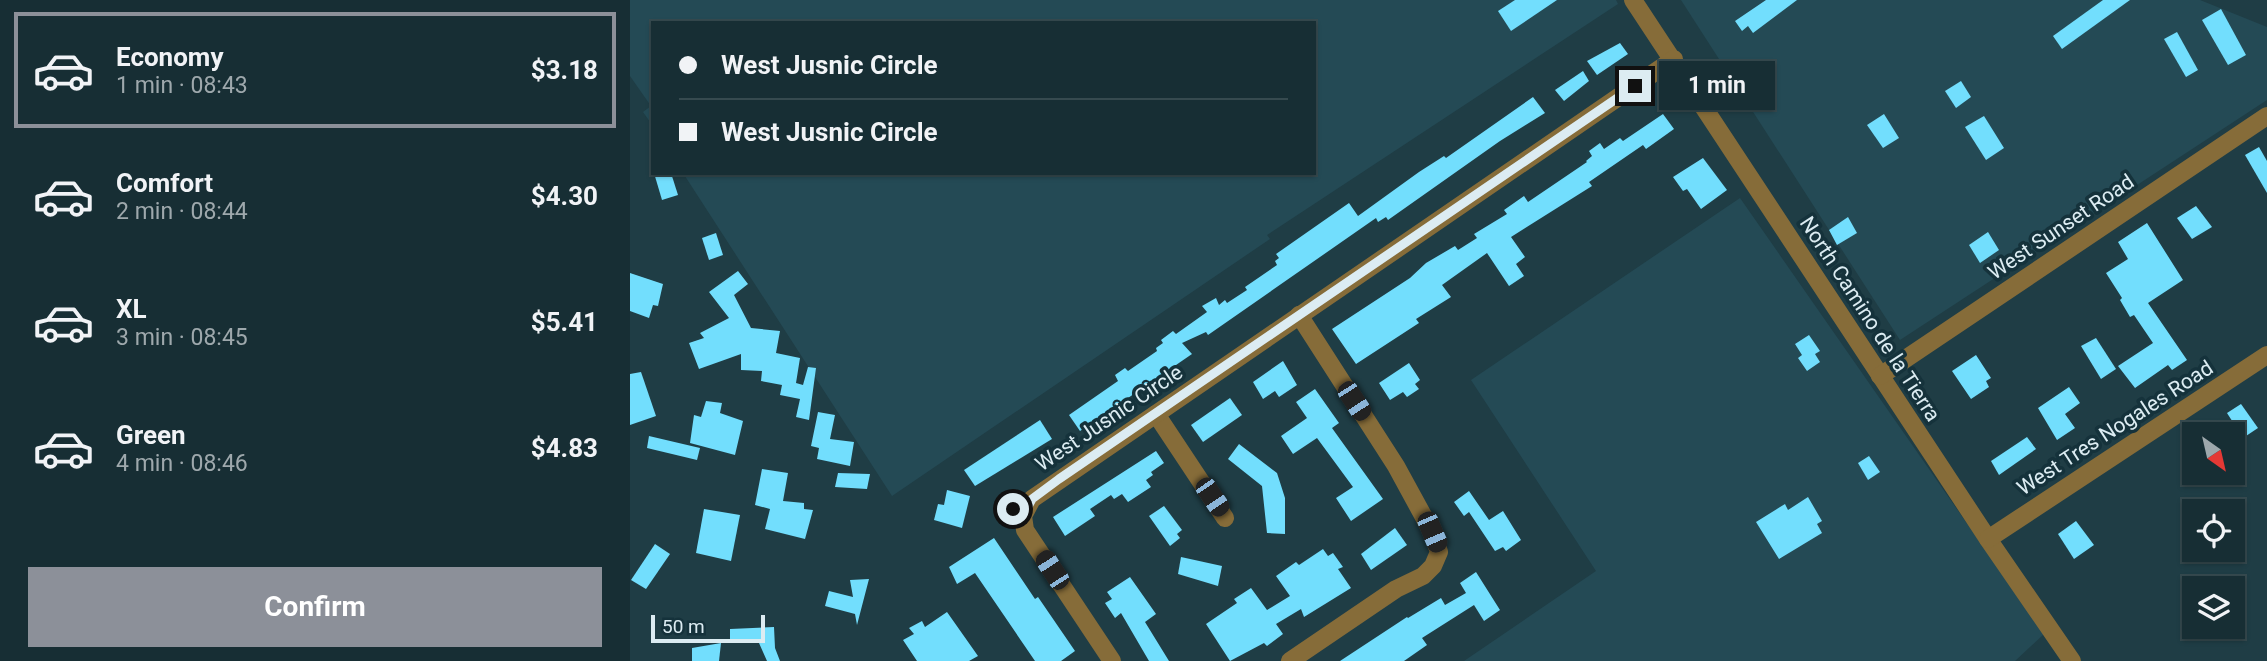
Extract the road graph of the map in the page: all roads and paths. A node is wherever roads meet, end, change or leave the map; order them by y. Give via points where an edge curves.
1 (1633, 0) edge
2 (1674, 59) junction
3 (2267, 116) edge
4 (1299, 315) junction
5 (2267, 355) edge
6 (1880, 376) junction
7 (1156, 414) junction
8 (1225, 518) dead end
9 (1988, 539) junction
10 (1112, 661) edge
11 (1290, 661) edge
12 (2072, 661) edge

1 - 2 street, North Camino de la Tierra
2 - 4 street, West Jusnic Circle
2 - 6 street, North Camino de la Tierra
3 - 6 street, West Sunset Road
4 - 7 street, West Jusnic Circle
4 - 11 street via 1396,466 1442,560
5 - 9 street, West Tres Nogales Road
6 - 9 street, North Camino de la Tierra
7 - 8 street
7 - 10 street, West Jusnic Circle via 1019,510 1026,530
9 - 12 street, North Camino de la Tierra

